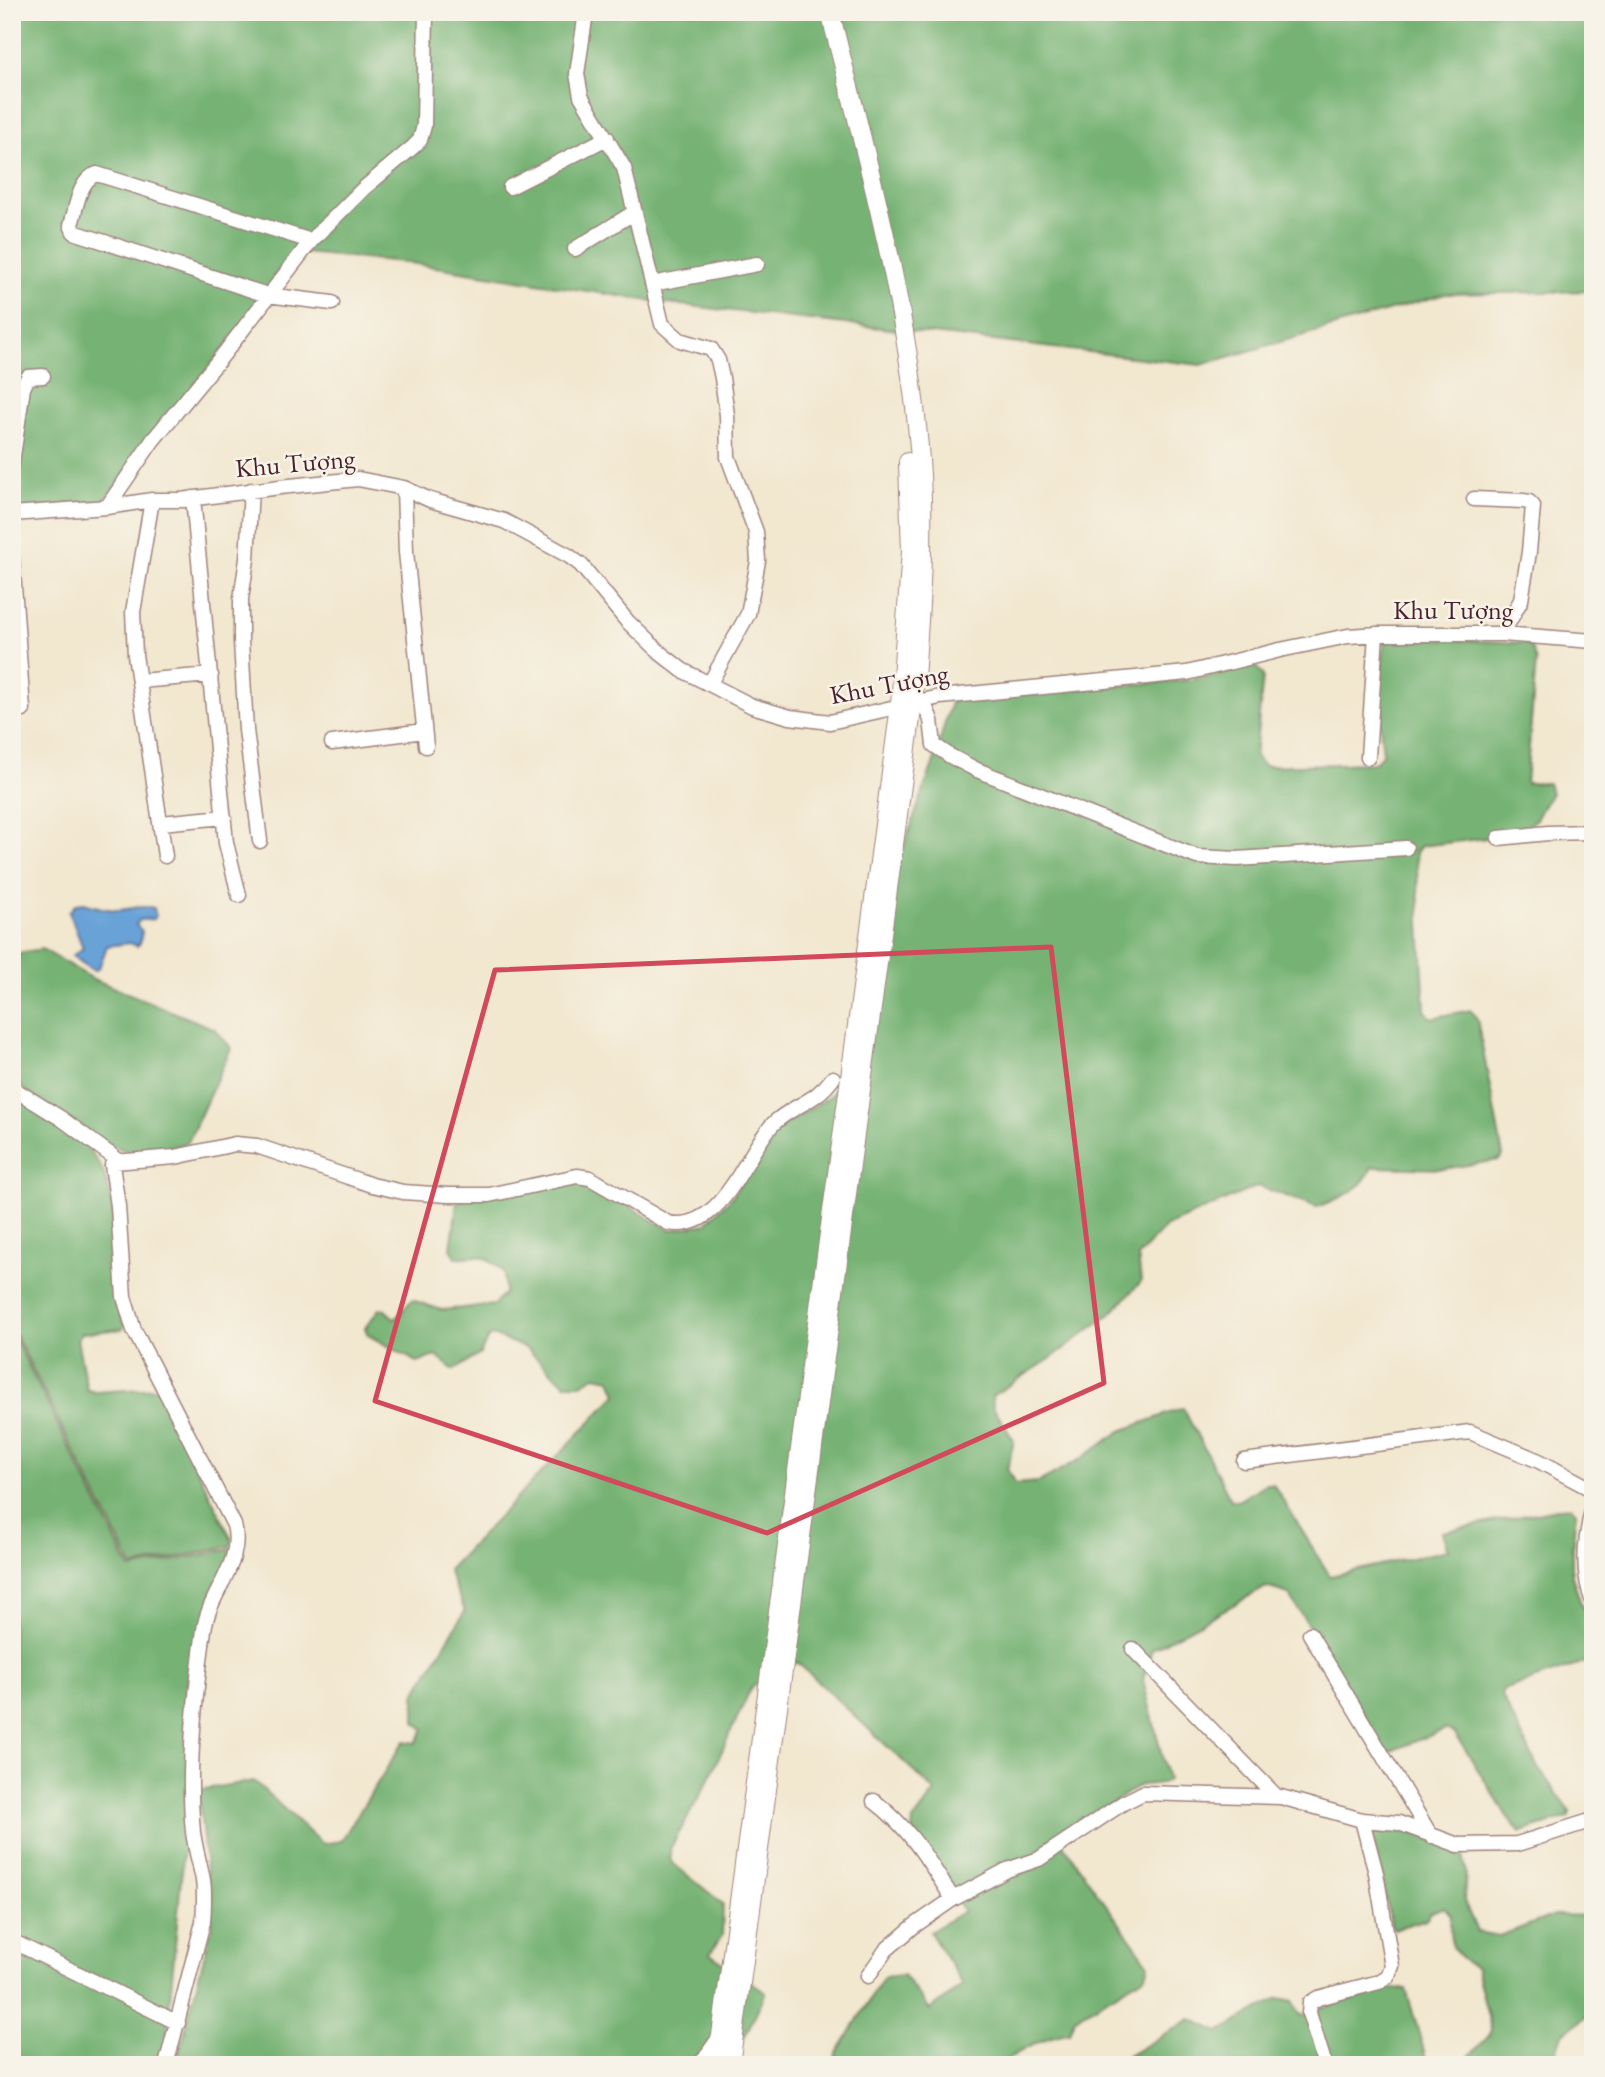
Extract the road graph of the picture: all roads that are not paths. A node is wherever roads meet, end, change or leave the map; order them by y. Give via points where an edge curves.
1 (426, 12) edge
2 (586, 12) edge
3 (821, 12) edge
4 (830, 12) edge
5 (607, 138) junction
6 (510, 187) dead end
7 (635, 212) junction
8 (311, 241) junction
9 (575, 249) dead end
10 (757, 264) dead end
11 (652, 284) junction
12 (267, 295) junction
13 (332, 303) dead end
14 (43, 376) dead end
15 (12, 463) edge
16 (404, 488) junction
17 (251, 490) junction
18 (193, 498) junction
19 (1474, 499) dead end
20 (152, 500) junction
21 (107, 507) junction
22 (12, 514) edge
23 (12, 558) edge
24 (1376, 634) junction
25 (1502, 634) junction
26 (1593, 641) edge
27 (211, 675) junction
28 (139, 681) junction
29 (710, 683) junction
30 (912, 703) junction
31 (23, 710) dead end
32 (332, 743) dead end
33 (1368, 757) dead end
34 (224, 817) junction
35 (161, 823) junction
36 (1593, 832) edge
37 (1499, 838) dead end
38 (260, 841) dead end
39 (1406, 848) dead end
40 (165, 856) dead end
41 (239, 895) dead end
42 (833, 1078) dead end
43 (12, 1088) edge
44 (120, 1161) junction
45 (1244, 1461) dead end
46 (1593, 1490) edge
47 (1593, 1506) edge
48 (1593, 1602) edge
49 (1310, 1634) dead end
50 (1133, 1649) dead end
51 (1276, 1796) junction
52 (874, 1801) dead end
53 (1363, 1820) junction
54 (1593, 1820) edge
55 (1431, 1836) junction
56 (953, 1899) junction
57 (12, 1941) edge
58 (868, 1976) dead end
59 (178, 2023) junction
60 (721, 2035) junction
61 (166, 2065) edge
62 (700, 2065) edge
63 (717, 2065) edge
64 (730, 2065) edge
65 (1325, 2065) edge

1 - 8 street via 420,140 363,188
2 - 5 street via 577,74 585,104
3 - 30 main road via 872,223 897,353 909,472
4 - 30 main road via 883,224 908,352 924,552
5 - 6 street
5 - 7 street via 624,168
7 - 9 street
7 - 11 street
8 - 12 street
8 - 12 street via 97,174 85,183 71,225 74,232
10 - 11 street
11 - 29 street via 662,324 680,340 711,349 719,360 728,457 756,532 758,561 748,614
12 - 13 street
12 - 21 street via 153,440
14 - 15 street via 28,377 23,388
16 - 17 street, Khu Tượng via 358,479
16 - 29 street, Khu Tượng via 504,521 569,556 659,652
16 - 32 street via 425,738
17 - 18 street, Khu Tượng
17 - 38 street via 241,630 246,730
18 - 20 street, Khu Tượng
18 - 27 street
19 - 25 street via 1523,501 1533,506 1521,600
20 - 21 street, Khu Tượng
20 - 28 street via 132,612
21 - 22 street, Khu Tượng
23 - 31 street
24 - 25 street, Khu Tượng
24 - 30 street, Khu Tượng via 1280,650 1187,673 940,696
24 - 33 street
25 - 26 street, Khu Tượng
27 - 28 street
27 - 34 street
28 - 35 street
29 - 30 street, Khu Tượng via 752,706 830,722
30 - 39 street via 931,720 934,744 950,756 1196,856 1237,859
30 - 60 main road
30 - 64 main road
34 - 35 street
34 - 41 street
35 - 40 street
36 - 37 street
42 - 44 street via 812,1100 775,1123 714,1207 679,1225 590,1178 577,1176 489,1195 448,1195 372,1185 257,1146 235,1144 175,1157
43 - 44 street
44 - 59 street via 112,1165 124,1297 134,1330 234,1525 237,1548 204,1628 191,1779 193,1834 205,1899
45 - 46 street via 1470,1432
47 - 48 street via 1585,1558
49 - 55 street
50 - 51 street
51 - 53 street
51 - 56 street via 1143,1793 1039,1859 1007,1870
52 - 56 street via 896,1817 913,1838
53 - 55 street via 1399,1823
53 - 65 street via 1392,1966 1379,1982 1310,2003
54 - 55 street via 1517,1844 1458,1846
56 - 58 street via 886,1950
57 - 59 street
59 - 61 street
60 - 62 street
60 - 63 main road

